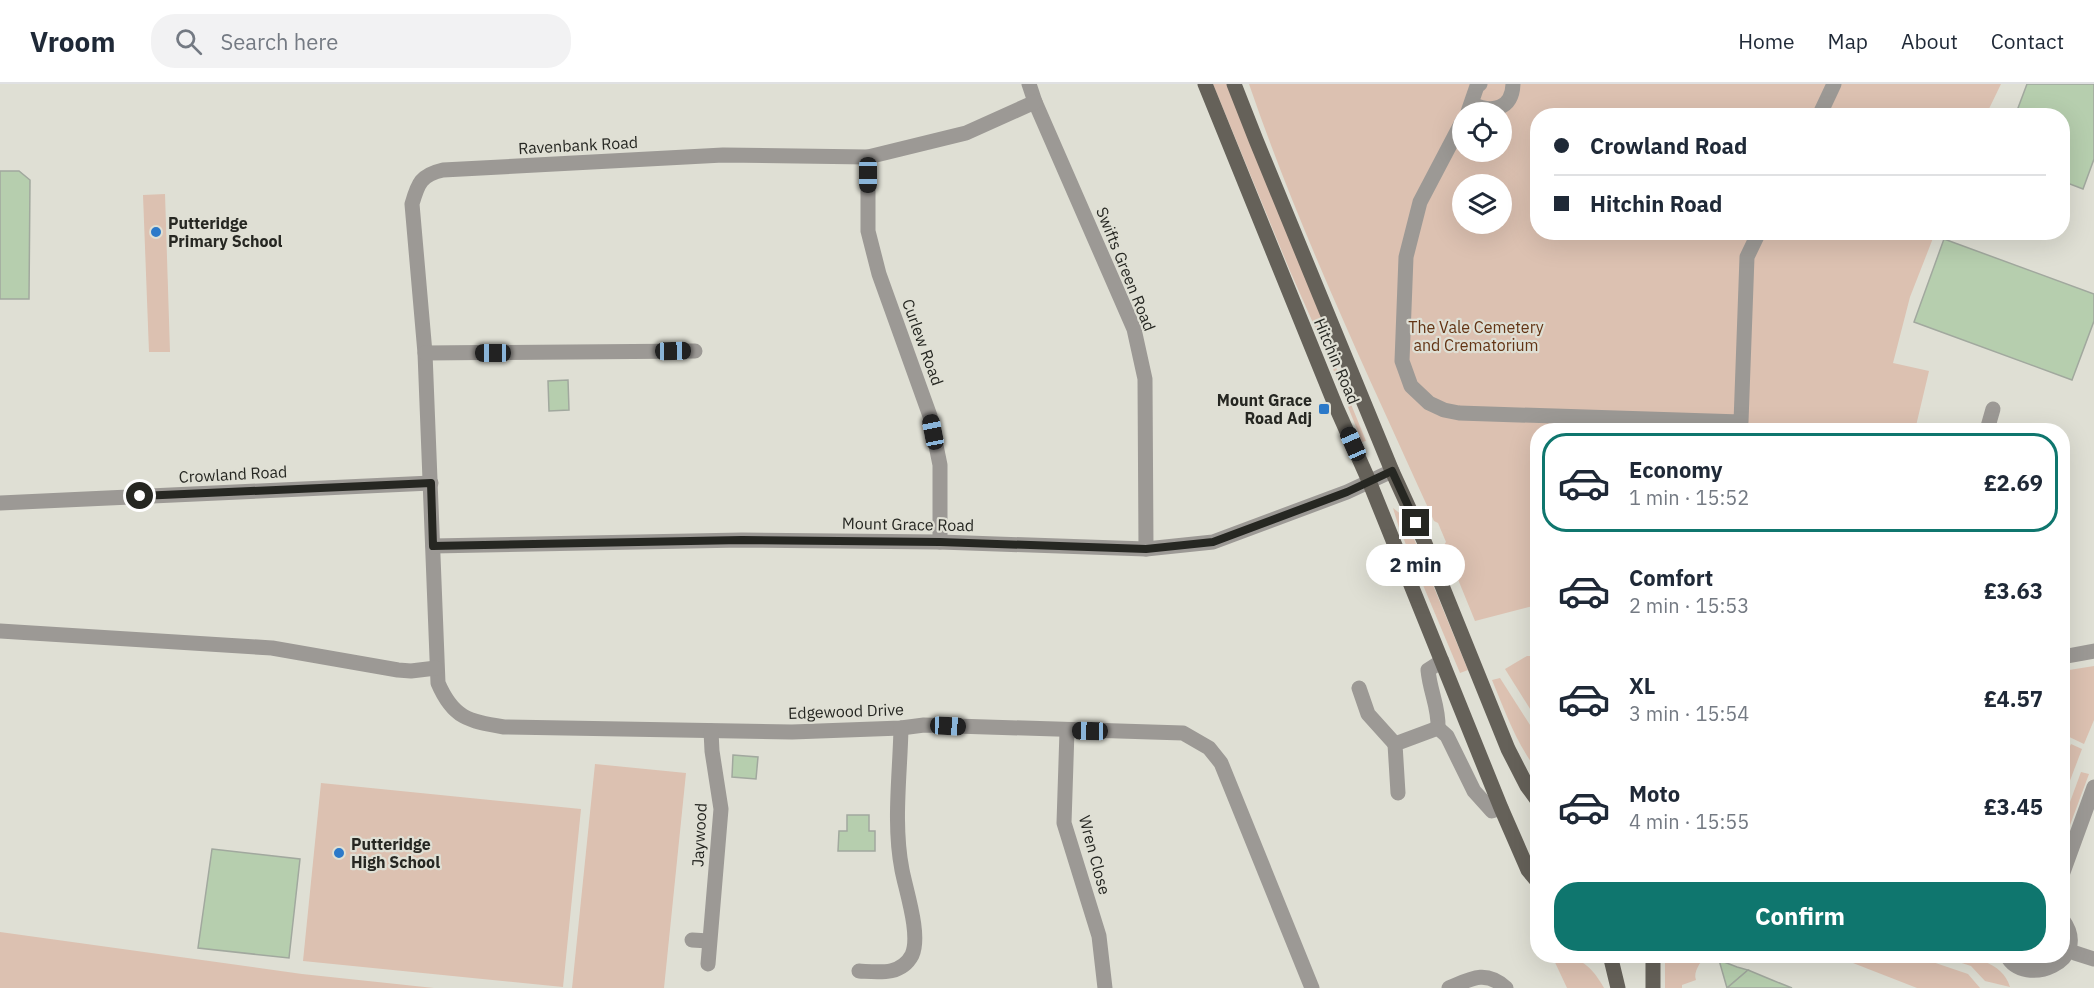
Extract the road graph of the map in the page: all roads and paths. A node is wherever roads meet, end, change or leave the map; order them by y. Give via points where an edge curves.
1 (1029, 84) edge
2 (1205, 84) edge
3 (1234, 84) edge
4 (1480, 84) edge
5 (1513, 84) edge
6 (1834, 84) edge
7 (1035, 102) junction
8 (1472, 102) edge
9 (1508, 102) edge
10 (1823, 108) edge
11 (1452, 141) edge
12 (868, 157) junction
13 (1755, 240) edge
14 (695, 351) dead end
15 (425, 353) junction
16 (1993, 409) dead end
17 (1989, 423) edge
18 (1392, 471) junction
19 (1369, 481) junction
20 (431, 483) junction
21 (0, 503) edge
22 (940, 542) junction
23 (433, 546) junction
24 (1146, 549) junction
25 (0, 631) edge
26 (2094, 651) edge
27 (2070, 656) edge
28 (1442, 661) junction
29 (436, 668) junction
30 (1359, 688) dead end
31 (901, 728) junction
32 (1438, 728) junction
33 (711, 730) junction
34 (1067, 731) junction
35 (1395, 744) junction
36 (2094, 787) edge
37 (1530, 790) edge
38 (1398, 793) dead end
39 (1501, 808) junction
40 (2070, 853) edge
41 (1530, 872) edge
42 (2070, 927) edge
43 (692, 940) dead end
44 (710, 942) junction
45 (2074, 953) junction
46 (2094, 959) edge
47 (1612, 963) edge
48 (1653, 963) edge
49 (2011, 963) edge
50 (708, 964) dead end
51 (859, 971) dead end
52 (2030, 984) edge
53 (1105, 988) edge
54 (1312, 988) edge
55 (1449, 988) edge
56 (1506, 988) edge
57 (1618, 988) edge
58 (1653, 988) edge

1 - 7 street, Swifts Green Road
2 - 19 main road, Hitchin Road
3 - 18 main road, Hitchin Road
4 - 8 street
5 - 9 street
6 - 10 street
7 - 12 street, Ravenbank Road via 966,133
7 - 24 street, Swifts Green Road via 1134,329 1145,379
11 - 13 street via 1420,202 1406,257 1402,361 1411,386 1428,403 1444,410 1741,422 1747,257
12 - 15 street, Ravenbank Road via 723,155 432,172 420,181 412,204
12 - 22 street, Curlew Road via 868,231 879,274 930,416 940,465
14 - 15 street
15 - 20 street, Ravenbank Road
16 - 17 street
18 - 19 street, Mount Grace Road
18 - 37 main road, Hitchin Road via 1508,749
19 - 24 street, Mount Grace Road via 1213,542
19 - 28 main road, Hitchin Road
20 - 21 street, Crowland Road
20 - 23 street, Edgewood Drive
22 - 23 street, Mount Grace Road via 742,540
22 - 24 street, Mount Grace Road
23 - 29 street, Edgewood Drive
25 - 29 street via 272,648 411,671
26 - 27 street
28 - 32 street via 1428,670
28 - 39 main road, Hitchin Road
29 - 33 street, Edgewood Drive via 446,702 481,724
30 - 35 street via 1368,714
31 - 33 street, Edgewood Drive
31 - 34 street, Edgewood Drive via 924,725
31 - 51 street via 898,825 915,946 907,962 898,969
32 - 35 street
32 - 39 street via 1447,736 1474,791 1492,811
33 - 44 street, Jaywood via 721,809
34 - 53 street, Wren Close via 1064,823 1100,936
34 - 54 street, Edgewood Drive via 1183,733 1209,748 1221,763
35 - 38 street
36 - 40 street
39 - 41 main road, Hitchin Road
42 - 45 street
43 - 44 street
44 - 50 street, Jaywood
45 - 46 street
45 - 52 street via 2063,972
47 - 57 main road
48 - 58 main road
49 - 52 street
55 - 56 street via 1482,976 1497,980

